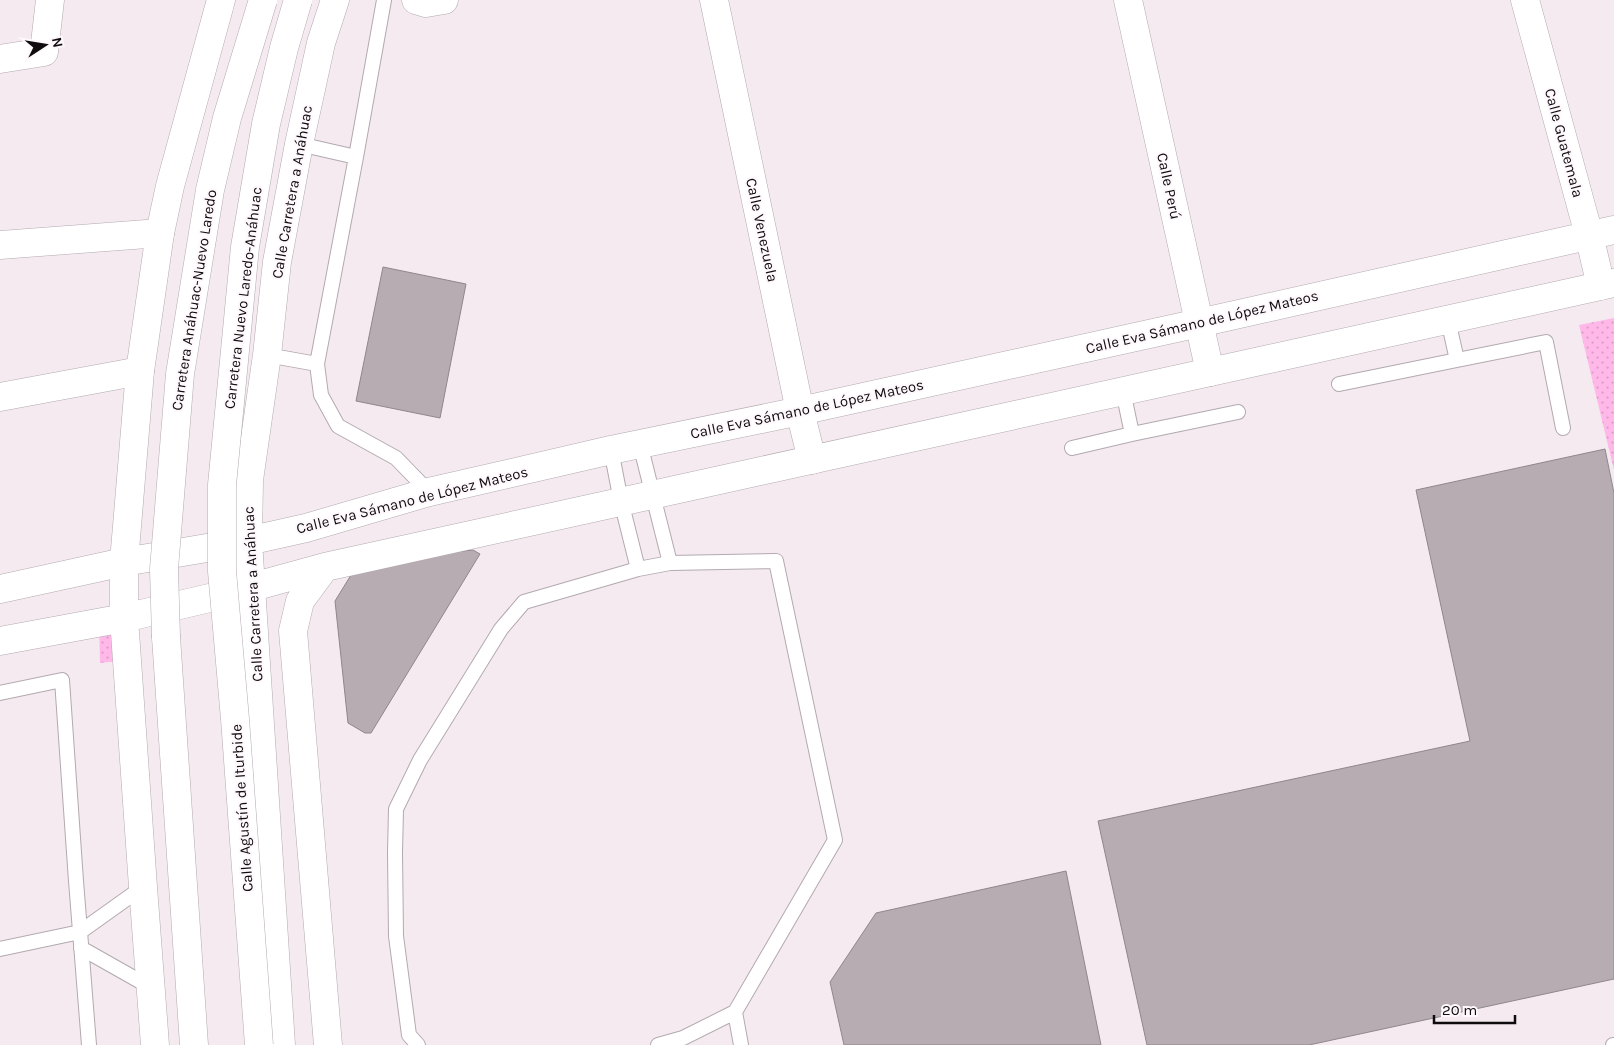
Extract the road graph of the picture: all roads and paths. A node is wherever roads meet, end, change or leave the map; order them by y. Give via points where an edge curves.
1 (50, 0) edge
2 (221, 0) edge
3 (263, 0) edge
4 (298, 0) edge
5 (335, 0) edge
6 (384, 0) edge
7 (416, 0) edge
8 (444, 0) edge
9 (714, 0) edge
10 (1128, 0) edge
11 (1525, 0) edge
12 (0, 59) edge
13 (299, 144) junction
14 (356, 157) junction
15 (160, 233) junction
16 (1601, 233) edge
17 (0, 245) edge
18 (1608, 285) edge
19 (1448, 320) junction
20 (1199, 323) junction
21 (266, 355) junction
22 (1457, 360) junction
23 (317, 364) junction
24 (140, 371) junction
25 (1210, 372) junction
26 (1340, 384) dead end
27 (1123, 391) junction
28 (0, 397) edge
29 (800, 411) junction
30 (1238, 412) dead end
31 (1563, 428) dead end
32 (1132, 434) junction
33 (640, 444) junction
34 (1072, 448) dead end
35 (611, 450) junction
36 (812, 460) junction
37 (249, 480) junction
38 (430, 492) junction
39 (653, 495) junction
40 (621, 501) junction
41 (306, 528) junction
42 (248, 541) junction
43 (124, 562) junction
44 (670, 563) junction
45 (325, 567) junction
46 (638, 569) junction
47 (222, 571) joint
48 (251, 588) junction
49 (0, 589) edge
50 (124, 618) junction
51 (0, 641) edge
52 (0, 693) edge
53 (142, 887) junction
54 (80, 932) junction
55 (81, 948) junction
56 (0, 949) edge
57 (276, 983) junction
58 (150, 987) junction
59 (734, 1012) junction
60 (89, 1045) edge
61 (155, 1045) edge
62 (194, 1045) edge
63 (259, 1045) edge
64 (281, 1045) edge
65 (290, 1045) edge
66 (328, 1045) edge
67 (418, 1045) edge
68 (658, 1045) edge
69 (741, 1045) edge

1 - 12 main road via 44,52
2 - 15 main road
3 - 62 main road, Carretera Anáhuac-Nuevo Laredo, bridge via 227,118 210,190 182,365 164,569
4 - 47 main road, Carretera Nuevo Laredo-Anáhuac, bridge via 266,124 245,247 222,485
5 - 13 main road, Calle Carretera a Anáhuac via 321,43
6 - 14 lane
7 - 8 main road via 426,3
9 - 29 main road, Calle Venezuela
10 - 20 main road, Calle Perú
11 - 16 main road, Calle Guatemala
13 - 14 lane
13 - 21 main road, Calle Carretera a Anáhuac via 277,262
14 - 23 lane
15 - 17 main road
15 - 24 main road
16 - 18 main road, Calle Guatemala
16 - 20 main road, Calle Eva Sámano de López Mateos
18 - 19 main road
19 - 22 lane
19 - 25 main road
20 - 25 main road, Calle Perú
20 - 29 main road, Calle Eva Sámano de López Mateos
21 - 23 lane
21 - 37 main road, Calle Carretera a Anáhuac
22 - 26 lane
22 - 31 lane via 1546,342
23 - 38 lane via 321,395 338,426 396,458
24 - 28 main road
24 - 43 main road
25 - 27 main road
27 - 32 lane
27 - 36 main road
29 - 33 main road, Calle Eva Sámano de López Mateos
29 - 36 main road, Calle Venezuela
30 - 32 lane
32 - 34 lane
33 - 35 main road, Calle Eva Sámano de López Mateos
33 - 39 lane
35 - 38 main road, Calle Eva Sámano de López Mateos
35 - 40 lane
36 - 39 main road
37 - 41 main road via 258,504 271,519 280,525
37 - 42 main road, Calle Carretera a Anáhuac
38 - 41 main road, Calle Eva Sámano de López Mateos
39 - 40 main road
39 - 44 lane
40 - 45 main road
40 - 46 lane
41 - 42 main road, Calle Eva Sámano de López Mateos
42 - 43 main road, Calle Eva Sámano de López Mateos
42 - 48 main road, Calle Carretera a Anáhuac
43 - 49 main road, Calle Eva Sámano de López Mateos
43 - 50 main road
44 - 46 lane
44 - 59 lane via 776,561 835,840
45 - 48 main road
45 - 66 main road via 300,601 293,631
46 - 67 lane via 524,602 501,628 461,692 420,760 396,809 396,936 409,1035
47 - 63 main road, Calle Agustín de Iturbide, bridge
48 - 50 main road
48 - 57 main road, Calle Carretera a Anáhuac
50 - 51 main road
50 - 53 main road
52 - 54 lane via 62,680
53 - 54 lane
53 - 58 main road
54 - 55 lane
54 - 56 lane
55 - 58 lane
55 - 60 lane
57 - 64 main road, Calle Carretera a Anáhuac
57 - 65 main road
58 - 61 main road
59 - 68 lane via 683,1038
59 - 69 lane

